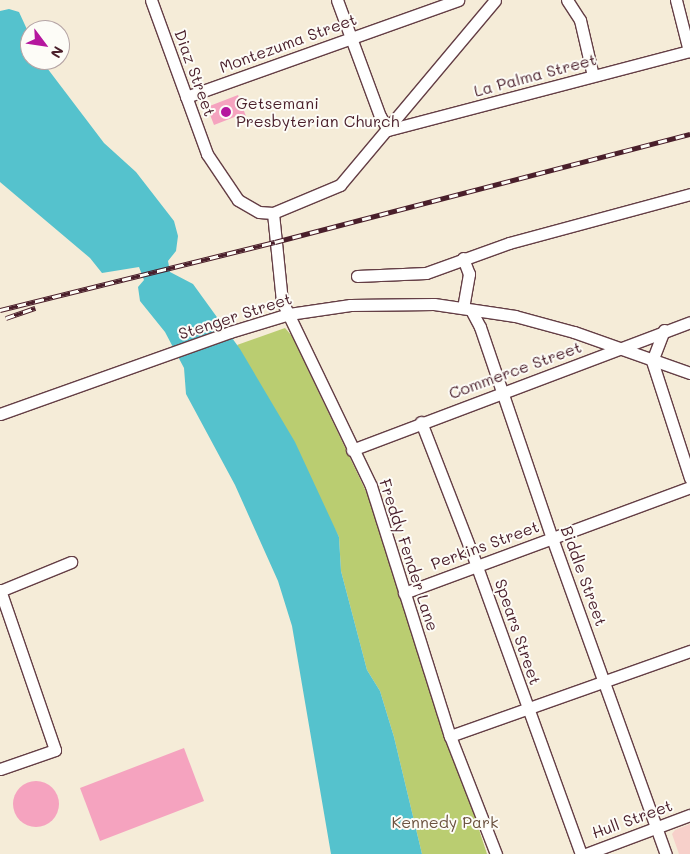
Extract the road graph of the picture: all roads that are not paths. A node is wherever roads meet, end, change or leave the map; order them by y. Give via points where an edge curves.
1 (151, 0) edge
2 (337, 0) edge
3 (458, 0) edge
4 (495, 0) edge
5 (567, 0) edge
6 (676, 0) edge
7 (351, 38) junction
8 (690, 51) edge
9 (593, 76) junction
10 (186, 97) junction
11 (388, 130) junction
12 (690, 194) edge
13 (274, 212) junction
14 (463, 258) junction
15 (357, 276) dead end
16 (467, 309) junction
17 (289, 314) junction
18 (690, 322) edge
19 (664, 330) junction
20 (621, 348) junction
21 (652, 361) junction
22 (690, 373) edge
23 (502, 392) junction
24 (0, 414) edge
25 (421, 422) junction
26 (352, 450) junction
27 (690, 478) edge
28 (690, 487) edge
29 (552, 538) junction
30 (71, 562) dead end
31 (476, 564) junction
32 (0, 591) edge
33 (404, 593) junction
34 (690, 651) edge
35 (605, 680) junction
36 (528, 710) junction
37 (450, 736) junction
38 (0, 769) edge
39 (690, 815) edge
40 (657, 828) junction
41 (496, 854) edge
42 (581, 854) edge
43 (586, 854) edge
44 (666, 854) edge

1 - 10 street, Diaz Street
2 - 7 street
3 - 7 street, Montezuma Street
4 - 11 street
5 - 9 street via 580,20
6 - 8 street
7 - 10 street, Montezuma Street
7 - 11 street
8 - 9 street, La Palma Street
9 - 11 street, La Palma Street
10 - 13 street, Diaz Street via 207,154 238,200 259,212
11 - 13 street via 340,185
12 - 14 street
13 - 17 street, Freddy Fender Lane via 282,301
14 - 15 street via 426,273
14 - 16 street via 469,274
16 - 17 street, Stenger Street via 399,303
16 - 20 street, Stenger Street via 515,316
16 - 23 street, Biddle Street via 480,326
17 - 24 street, Stenger Street
17 - 26 street, Freddy Fender Lane
18 - 19 street, Commerce Street
19 - 20 street, Commerce Street
19 - 21 street
20 - 21 street, Stenger Street
20 - 23 street, Commerce Street
21 - 22 street, Stenger Street
21 - 27 street
23 - 25 street, Commerce Street
23 - 29 street, Biddle Street
25 - 26 street, Commerce Street
25 - 31 street, Spears Street
26 - 33 street, Freddy Fender Lane via 371,486
28 - 29 street, Perkins Street
29 - 31 street, Perkins Street
29 - 35 street, Biddle Street
30 - 32 street
31 - 33 street, Perkins Street
31 - 36 street, Spears Street
32 - 38 street via 55,750
33 - 37 street, Freddy Fender Lane
34 - 35 street
35 - 36 street
35 - 40 street, Biddle Street
36 - 37 street
36 - 42 street, Spears Street
37 - 41 street, Freddy Fender Lane
39 - 40 street, Hull Street
40 - 43 street, Hull Street
40 - 44 street, Biddle Street

